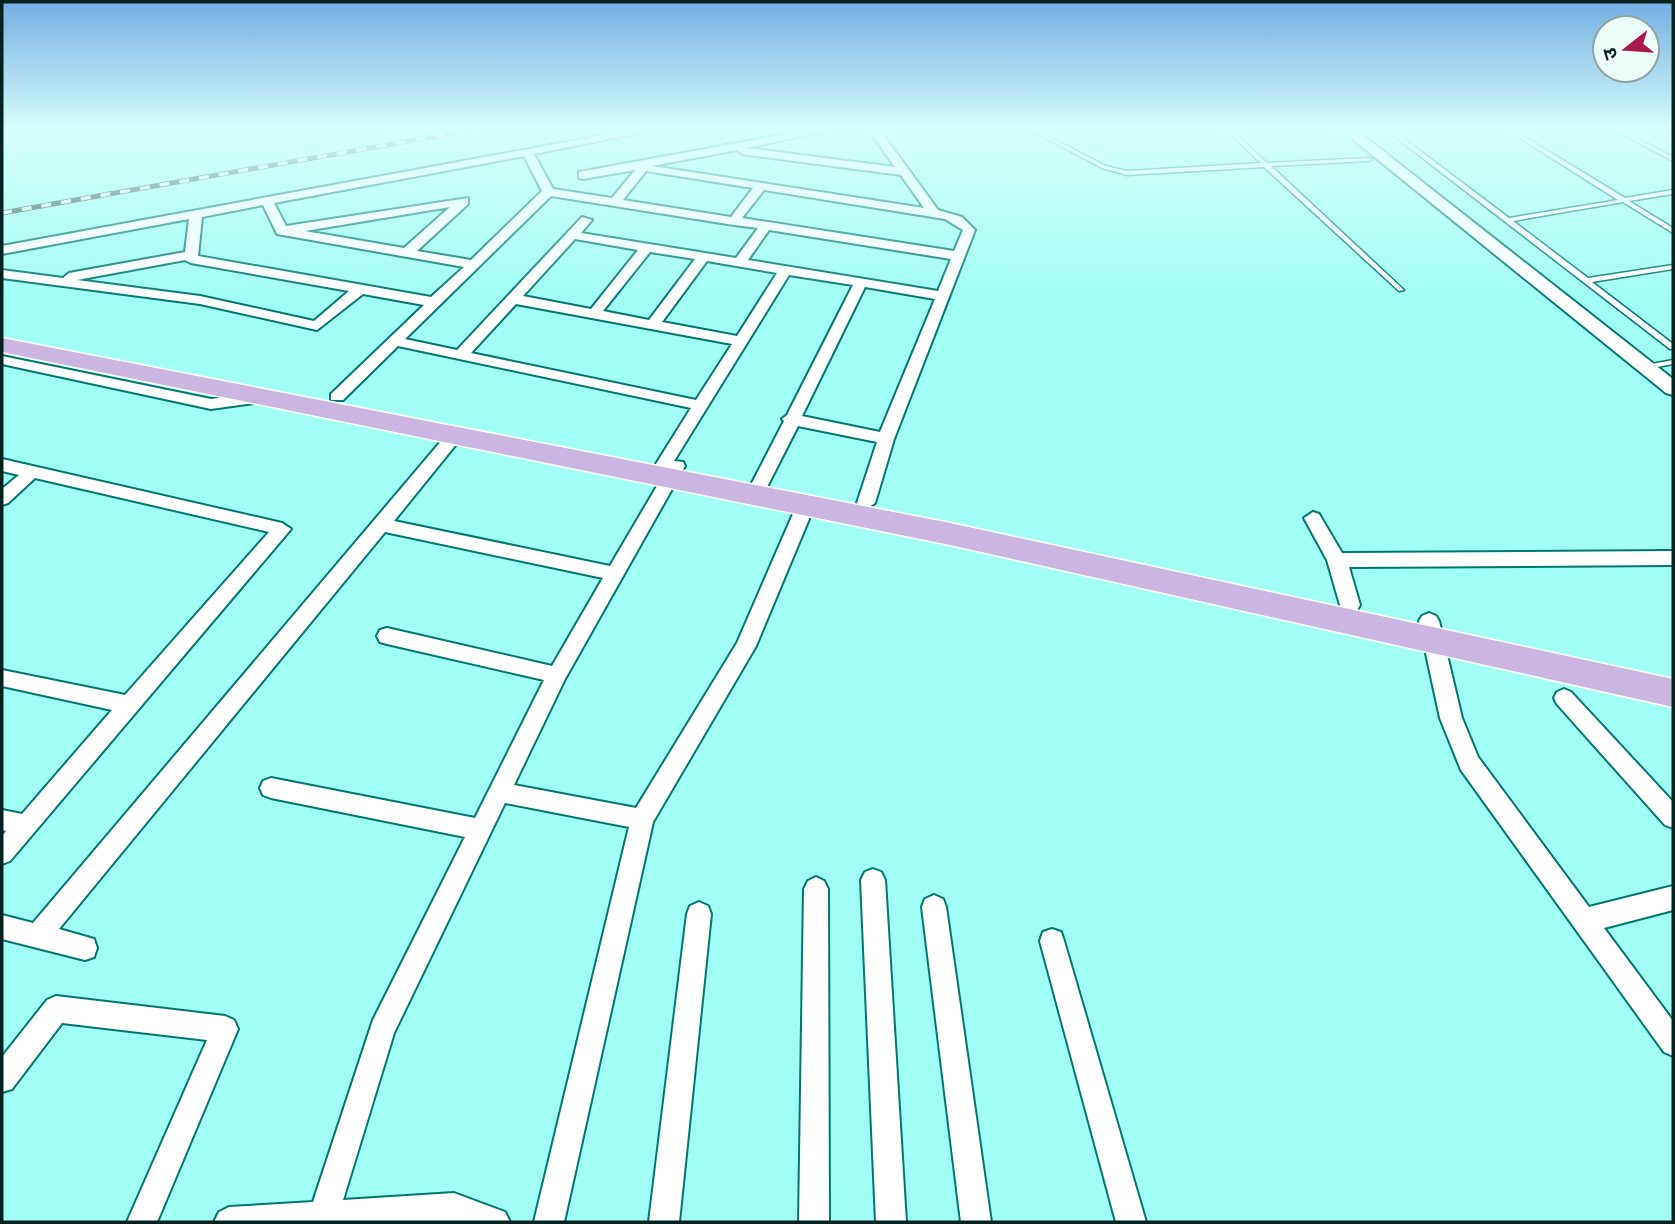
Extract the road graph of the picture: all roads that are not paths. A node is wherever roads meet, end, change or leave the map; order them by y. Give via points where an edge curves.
1 (338, 186) edge
2 (545, 186) edge
3 (625, 186) edge
4 (761, 186) joint
5 (915, 186) edge
6 (1290, 186) edge
7 (1405, 186) edge
8 (1419, 186) edge
9 (1464, 186) edge
10 (1599, 186) edge
11 (548, 192) junction
12 (1673, 192) edge
13 (267, 199) junction
14 (1623, 201) junction
15 (615, 202) junction
16 (196, 213) junction
17 (934, 213) junction
18 (586, 220) dead end
19 (1509, 220) junction
20 (734, 221) junction
21 (766, 226) junction
22 (282, 231) junction
23 (1673, 231) edge
24 (572, 235) junction
25 (1493, 244) junction
26 (647, 247) junction
27 (2, 250) edge
28 (407, 253) junction
29 (192, 255) junction
30 (704, 256) junction
31 (959, 256) junction
32 (740, 262) junction
33 (472, 264) junction
34 (1673, 267) edge
35 (786, 269) junction
36 (2, 274) edge
37 (1589, 280) junction
38 (49, 281) junction
39 (861, 282) junction
40 (360, 289) junction
41 (1401, 290) dead end
42 (943, 296) junction
43 (514, 299) junction
44 (433, 302) junction
45 (594, 314) junction
46 (653, 325) junction
47 (2, 332) edge
48 (393, 341) junction
49 (739, 341) junction
50 (2, 345) edge
51 (1673, 346) edge
52 (461, 355) junction
53 (2, 360) edge
54 (1673, 362) edge
55 (1646, 367) junction
56 (233, 383) junction
57 (1673, 389) edge
58 (262, 397) junction
59 (337, 397) junction
60 (698, 405) junction
61 (790, 419) junction
62 (454, 437) junction
63 (887, 439) junction
64 (2, 465) edge
65 (670, 470) junction
66 (32, 472) junction
67 (761, 483) junction
68 (2, 499) edge
69 (866, 503) junction
70 (805, 507) junction
71 (1313, 518) dead end
72 (381, 525) junction
73 (1673, 558) edge
74 (1339, 560) junction
75 (1159, 573) junction
76 (615, 574) junction
77 (1350, 605) junction
78 (1432, 632) junction
79 (387, 636) dead end
80 (1673, 673) edge
81 (557, 676) junction
82 (2, 678) edge
83 (1673, 693) edge
84 (1564, 698) dead end
85 (129, 705) junction
86 (271, 788) dead end
87 (499, 792) junction
88 (1672, 815) edge
89 (642, 819) junction
90 (2, 820) edge
91 (26, 825) junction
92 (481, 830) junction
93 (2, 853) edge
94 (873, 880) dead end
95 (816, 889) dead end
96 (1673, 898) edge
97 (934, 907) dead end
98 (698, 914) dead end
99 (1581, 921) junction
100 (2, 927) edge
101 (38, 936) junction
102 (1052, 941) dead end
103 (85, 948) dead end
104 (1673, 1043) edge
105 (2, 1079) edge
106 (335, 1217) edge
107 (142, 1222) edge
108 (229, 1222) edge
109 (495, 1222) edge
110 (549, 1222) edge
111 (664, 1222) edge
112 (814, 1222) edge
113 (891, 1222) edge
114 (976, 1222) edge
115 (1131, 1222) edge

1 - 13 street
2 - 11 street
3 - 15 street
4 - 17 street
4 - 20 street
5 - 17 street
6 - 41 lane
7 - 25 street
8 - 25 street
9 - 19 lane
10 - 14 lane
11 - 15 street
11 - 33 street
12 - 14 lane
13 - 16 street
13 - 22 street
14 - 19 lane
14 - 23 lane
15 - 20 street
16 - 27 street
16 - 29 street
17 - 31 street via 954,216 969,230
18 - 24 street
19 - 37 lane
20 - 21 street
21 - 31 street
21 - 32 street
22 - 28 street
22 - 28 street via 464,201
24 - 26 street
24 - 43 street
25 - 55 street
26 - 30 street
26 - 45 street
28 - 33 street
29 - 38 street
29 - 40 street via 191,259
30 - 32 street
30 - 46 street
31 - 42 street
32 - 35 street
33 - 44 street
34 - 37 lane
35 - 39 street
35 - 49 street
36 - 38 street
37 - 51 lane
38 - 40 street via 200,300 317,326
39 - 42 street
39 - 61 street
40 - 44 street
42 - 63 street
43 - 45 street
43 - 52 street
44 - 48 street
45 - 46 street
46 - 49 street
47 - 56 main road via 114,350
48 - 52 street
48 - 59 street
49 - 60 street
50 - 56 main road
52 - 60 street
53 - 58 street via 211,404
54 - 55 lane
55 - 57 street
56 - 58 main road
56 - 59 main road
58 - 62 main road
59 - 65 main road
60 - 65 street
61 - 63 street
61 - 67 street
62 - 65 main road
62 - 72 street
63 - 69 street
64 - 66 street
65 - 67 main road
65 - 70 main road
65 - 76 street
66 - 68 street
66 - 85 street via 282,529
67 - 69 main road
69 - 75 main road
70 - 75 main road
70 - 89 street via 746,646
71 - 74 street
72 - 76 street
72 - 101 street
73 - 74 street
74 - 77 street
75 - 77 main road
75 - 78 main road
76 - 81 street
77 - 78 main road
78 - 80 main road
78 - 83 main road
78 - 99 street via 1451,719 1469,763
79 - 81 street
81 - 87 street
82 - 85 street
84 - 88 street
85 - 91 street
86 - 92 street
87 - 89 street
87 - 92 street
89 - 110 street
90 - 91 street
91 - 93 street
92 - 106 street via 382,1029
94 - 113 street
95 - 112 street
96 - 99 street
97 - 114 street
98 - 111 street
99 - 104 street
100 - 101 street
101 - 103 street
102 - 115 street
105 - 107 street via 56,1009 225,1029
106 - 108 street
106 - 109 street via 454,1208

